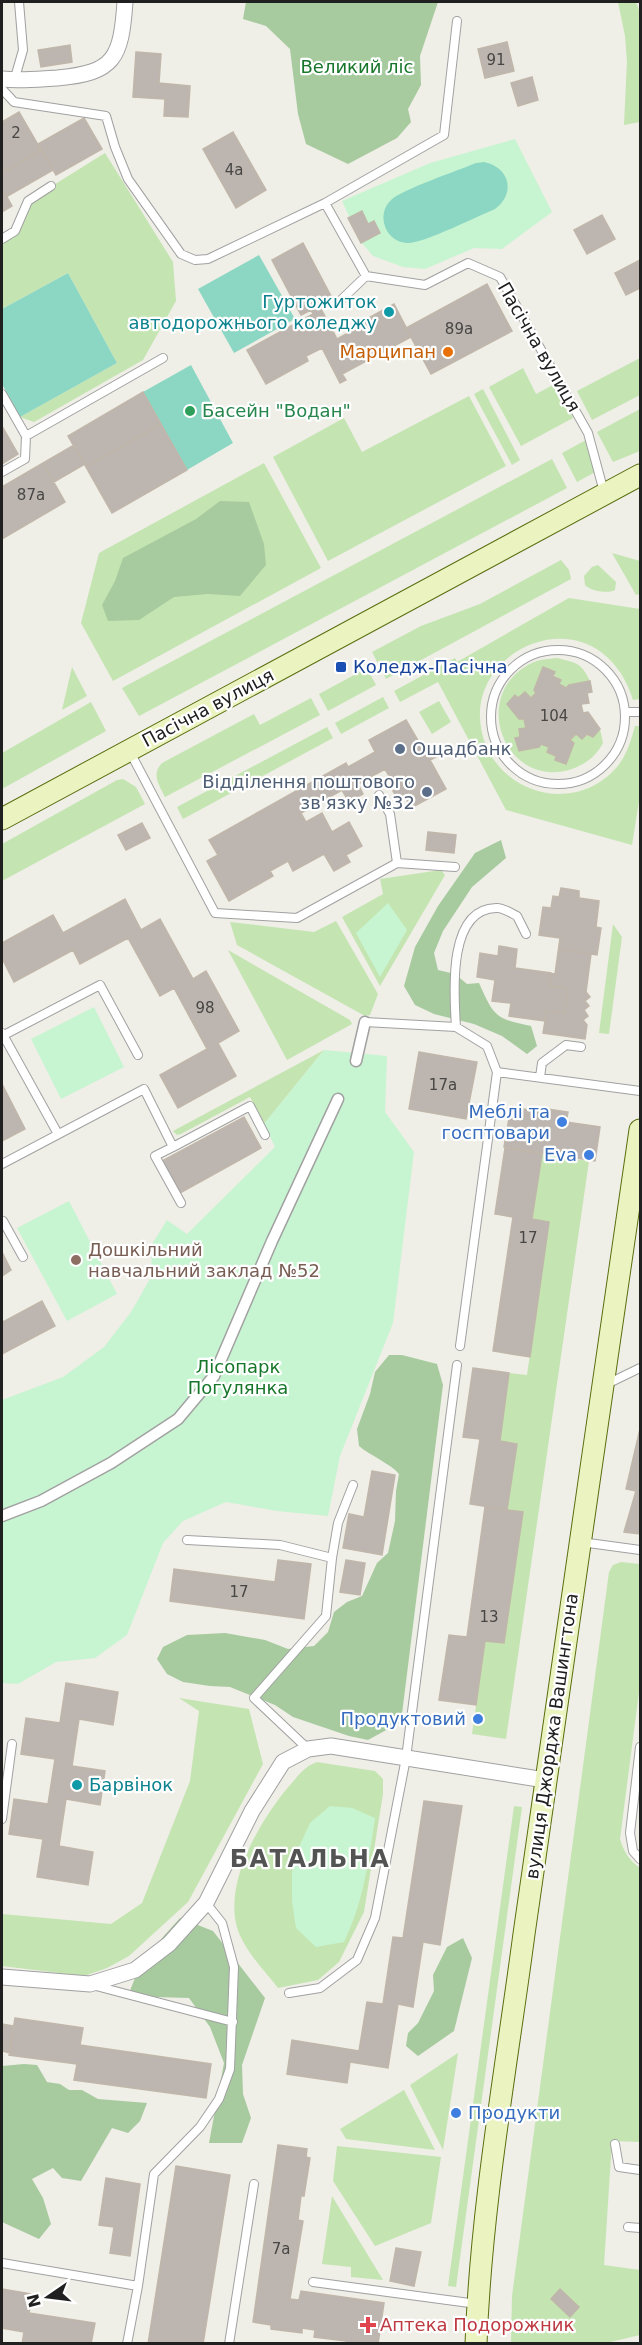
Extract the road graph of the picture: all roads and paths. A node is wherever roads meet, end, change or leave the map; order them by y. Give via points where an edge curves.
1 (19, 2) edge
2 (125, 2) edge
3 (457, 21) dead end
4 (6, 83) edge
5 (51, 186) dead end
6 (325, 203) junction
7 (2, 239) edge
8 (366, 276) junction
9 (341, 300) dead end
10 (164, 358) dead end
11 (2, 394) edge
12 (26, 436) junction
13 (2, 472) edge
14 (640, 475) edge
15 (604, 493) junction
16 (640, 711) edge
17 (625, 712) junction
18 (129, 751) junction
19 (379, 795) dead end
20 (2, 819) edge
21 (397, 863) junction
22 (455, 867) dead end
23 (526, 934) dead end
24 (365, 1022) joint
25 (456, 1026) junction
26 (3, 1033) edge
27 (581, 1047) dead end
28 (138, 1055) dead end
29 (356, 1061) dead end
30 (498, 1072) junction
31 (540, 1077) junction
32 (640, 1091) edge
33 (338, 1099) dead end
34 (640, 1130) edge
35 (58, 1134) junction
36 (265, 1135) dead end
37 (173, 1147) junction
38 (2, 1164) edge
39 (181, 1203) dead end
40 (2, 1222) edge
41 (23, 1257) dead end
42 (460, 1346) dead end
43 (457, 1365) dead end
44 (640, 1368) edge
45 (603, 1386) junction
46 (353, 1485) dead end
47 (2, 1516) edge
48 (187, 1540) dead end
49 (580, 1542) junction
50 (640, 1550) edge
51 (332, 1558) junction
52 (12, 1744) dead end
53 (640, 1747) edge
54 (308, 1749) junction
55 (406, 1758) junction
56 (545, 1780) junction
57 (2, 1820) edge
58 (640, 1859) edge
59 (206, 1904) junction
60 (2, 1977) edge
61 (90, 1984) junction
62 (290, 1993) dead end
63 (233, 2022) junction
64 (615, 2144) dead end
65 (640, 2170) edge
66 (254, 2184) dead end
67 (628, 2227) dead end
68 (640, 2228) edge
69 (2, 2263) edge
70 (313, 2282) dead end
71 (138, 2286) junction
72 (477, 2304) junction
73 (127, 2343) edge
74 (229, 2343) edge
75 (476, 2343) edge

1 - 4 lane via 23,50
2 - 4 street via 123,29 113,57 103,69 82,76
3 - 6 lane via 444,135
4 - 6 lane via 14,102 106,116 128,178 181,254 195,260 208,259
5 - 7 lane via 28,201 15,231
6 - 8 lane
8 - 9 lane
8 - 15 lane, Пасічна вулиця via 425,285 468,263 500,278 588,433
10 - 12 lane
11 - 12 lane
12 - 13 lane via 25,459
14 - 15 main road, Пасічна вулиця
15 - 18 main road, Пасічна вулиця
16 - 17 lane
17 - 17 lane via 610,675 594,660 557,649 537,652 507,672 492,701 490,717 495,740 506,760 522,774 558,784 595,773 610,760 620,743
18 - 20 main road, Пасічна вулиця
18 - 21 lane via 215,913 297,918
19 - 21 lane via 390,814
21 - 22 lane
23 - 25 lane via 517,916 498,907 480,912 466,924 457,951
24 - 25 lane
24 - 29 street
25 - 30 lane via 487,1046
26 - 28 lane via 100,985
26 - 35 lane
27 - 31 lane via 566,1045 542,1063
30 - 31 lane
30 - 42 lane
31 - 32 lane
33 - 47 street via 214,1376 178,1419 111,1463 41,1501
34 - 45 main road, вулиця Джорджа Вашингтона via 630,1226
35 - 37 lane via 144,1089
35 - 38 lane
36 - 37 lane via 250,1106
37 - 39 lane via 155,1156
40 - 41 lane
43 - 55 lane
44 - 45 lane
45 - 49 main road, вулиця Джорджа Вашингтона
46 - 51 lane via 338,1523
48 - 51 lane via 280,1545
49 - 50 lane
49 - 56 main road, вулиця Джорджа Вашингтона
51 - 54 lane via 326,1616 254,1698
52 - 57 lane
53 - 58 lane via 630,1833 633,1851
54 - 55 street via 331,1746
54 - 59 street via 283,1762 267,1784
55 - 56 street
55 - 62 lane via 375,1918 357,1960 320,1988
56 - 72 main road, вулиця Джорджа Вашингтона
59 - 61 street via 169,1944 135,1970
59 - 63 lane via 222,1923 234,1967
60 - 61 street
61 - 63 lane
63 - 71 lane via 230,2069 219,2099 200,2127 154,2174
64 - 65 lane via 619,2167
66 - 74 lane
67 - 68 lane
69 - 71 lane
70 - 72 lane
71 - 73 lane
72 - 75 main road, вулиця Джорджа Вашингтона

